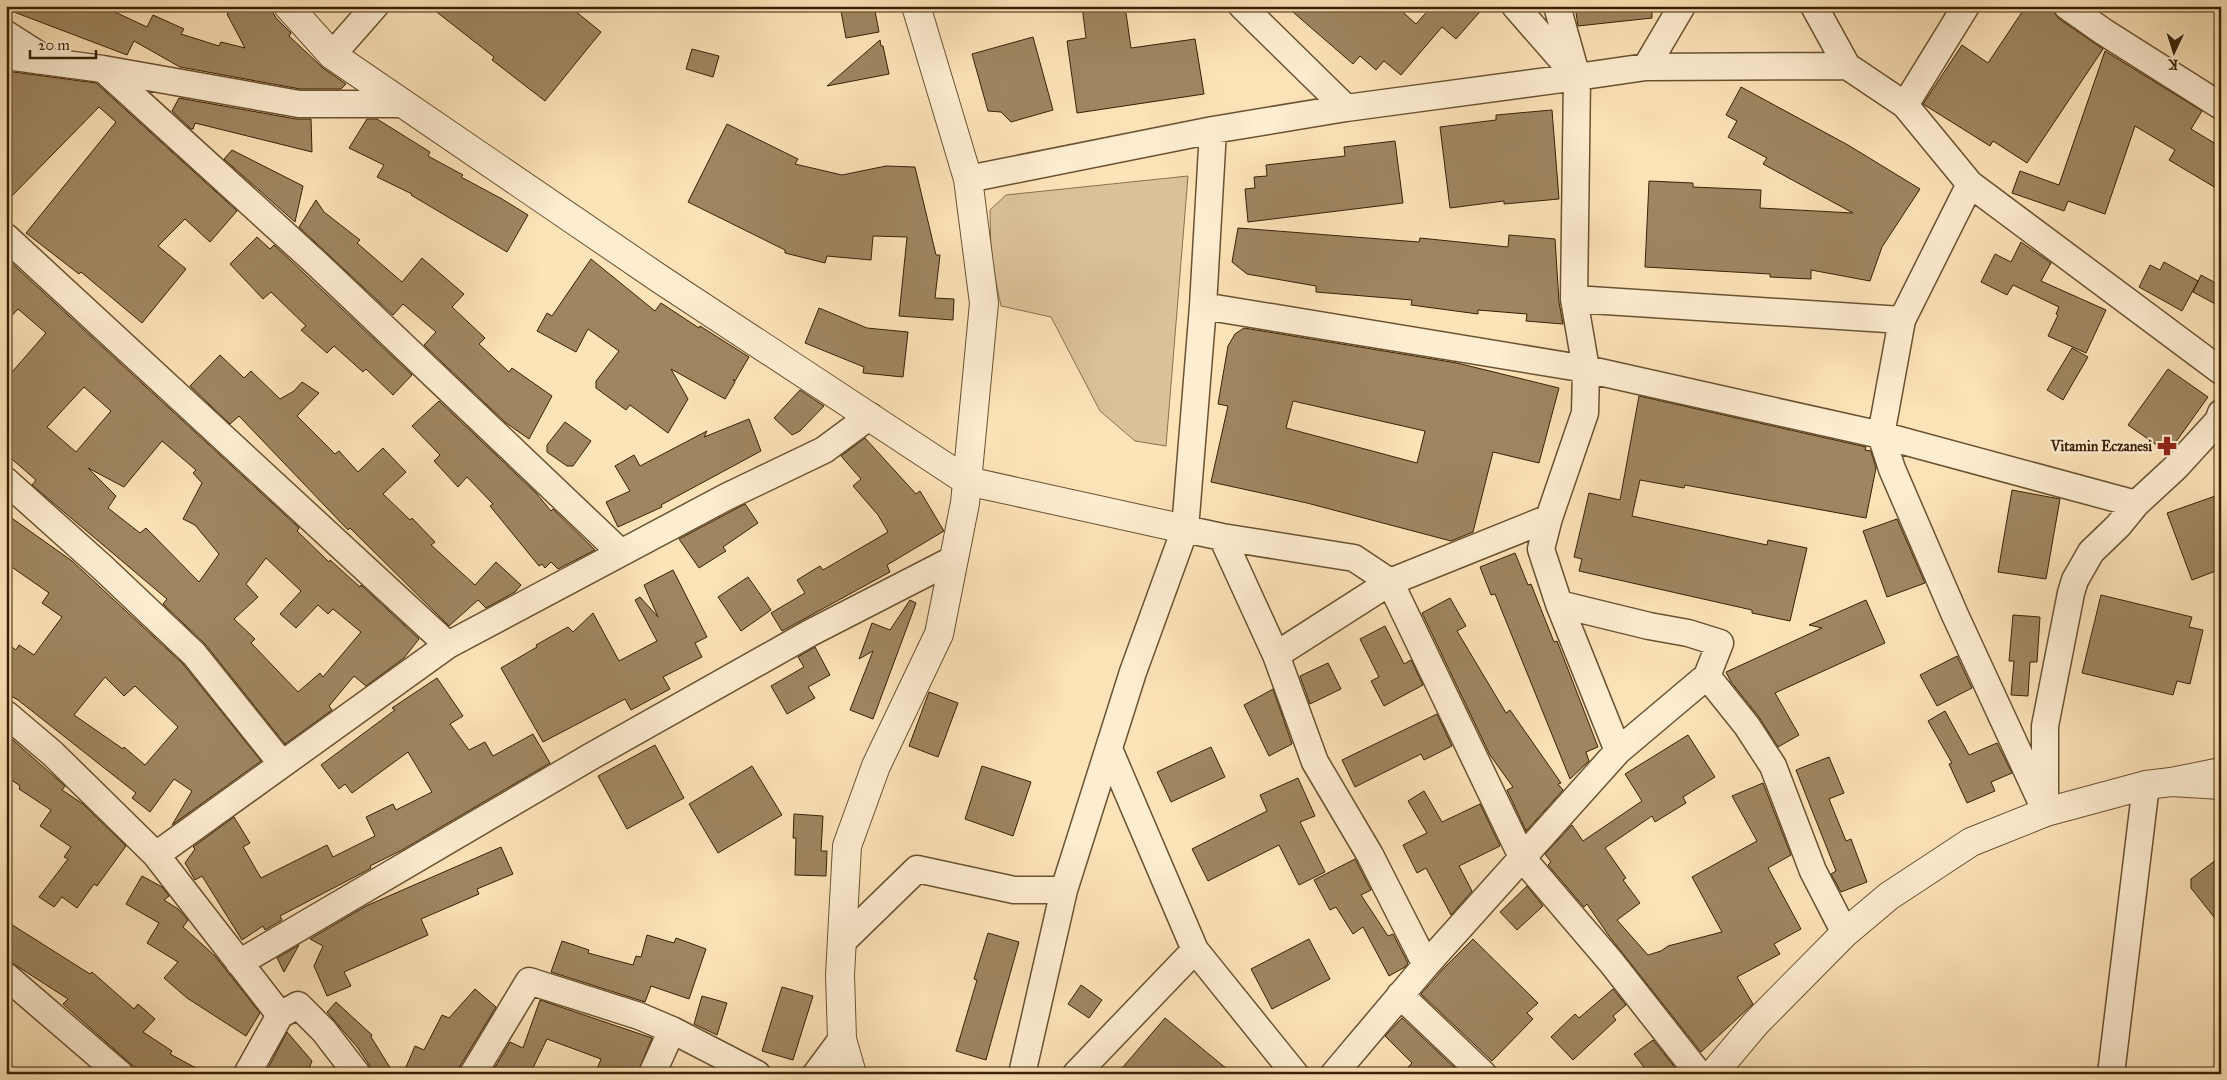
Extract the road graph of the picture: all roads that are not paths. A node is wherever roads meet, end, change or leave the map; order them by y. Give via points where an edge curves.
1 (288, 6) edge
2 (375, 6) edge
3 (916, 6) edge
4 (1242, 6) edge
5 (1515, 6) edge
6 (1557, 6) edge
7 (1682, 6) edge
8 (1814, 6) edge
9 (1966, 6) edge
10 (2068, 6) edge
11 (6, 34) edge
12 (332, 55) junction
13 (6, 56) edge
14 (49, 62) junction
15 (1847, 66) junction
16 (1646, 67) junction
17 (103, 69) junction
18 (1577, 77) junction
19 (404, 104) junction
20 (1906, 105) junction
21 (2221, 106) edge
22 (1346, 108) junction
23 (1213, 130) junction
24 (968, 179) junction
25 (1970, 184) junction
26 (6, 237) edge
27 (1574, 299) junction
28 (1203, 306) junction
29 (1902, 320) junction
30 (1586, 370) junction
31 (2221, 371) edge
32 (2221, 413) edge
33 (870, 416) junction
34 (1881, 435) junction
35 (6, 481) edge
36 (967, 481) junction
37 (2136, 504) junction
38 (1549, 518) junction
39 (1185, 529) junction
40 (1222, 537) junction
41 (620, 552) junction
42 (954, 558) junction
43 (1390, 582) junction
44 (1559, 604) junction
45 (448, 645) junction
46 (1276, 655) junction
47 (1707, 676) junction
48 (6, 714) edge
49 (1109, 749) junction
50 (1618, 751) junction
51 (282, 764) junction
52 (2221, 772) edge
53 (2158, 783) junction
54 (2221, 785) edge
55 (2046, 812) junction
56 (156, 854) junction
57 (1523, 859) junction
58 (1064, 890) junction
59 (1845, 933) junction
60 (842, 942) junction
61 (1195, 950) junction
62 (239, 963) junction
63 (1426, 965) junction
64 (6, 976) edge
65 (1400, 995) junction
66 (280, 1015) junction
67 (672, 1030) junction
68 (842, 1039) junction
69 (120, 1074) edge
70 (248, 1074) edge
71 (357, 1074) edge
72 (473, 1074) edge
73 (652, 1074) edge
74 (757, 1074) edge
75 (816, 1074) edge
76 (852, 1074) edge
77 (1022, 1074) edge
78 (1076, 1074) edge
79 (1295, 1074) edge
80 (1334, 1074) edge
81 (1483, 1074) edge
82 (1699, 1074) edge
83 (1713, 1074) edge
84 (2111, 1074) edge

1 - 12 street
2 - 12 street
3 - 24 street
4 - 22 street
5 - 18 street
6 - 18 street
7 - 16 street
8 - 15 street
9 - 20 street
10 - 21 street
11 - 14 street
12 - 19 street
13 - 14 street
14 - 17 street
15 - 16 street
15 - 20 street
16 - 18 street
17 - 19 street via 299,104
17 - 41 street via 314,261
18 - 22 street
18 - 27 street
19 - 33 street via 660,279
20 - 25 street
22 - 23 street
23 - 24 street
23 - 28 street
24 - 36 street via 984,303
25 - 29 street
25 - 31 street
26 - 45 street
27 - 29 street
27 - 30 street
28 - 30 street
28 - 39 street
29 - 34 street
30 - 34 street
30 - 38 street via 1585,413
32 - 37 street via 2218,421 2176,467
33 - 36 street
33 - 41 street via 824,450
34 - 37 street
34 - 55 street via 1892,469 1955,615
35 - 51 street via 194,654
36 - 39 street
36 - 42 street
37 - 55 street via 2091,552 2075,580 2045,726
38 - 43 street
38 - 44 street via 1541,549
39 - 40 street
39 - 49 street
40 - 43 street via 1354,558
40 - 46 street
41 - 45 street
42 - 60 street via 939,634 876,766 847,846
42 - 62 street via 810,633 590,757
43 - 46 street
43 - 57 street
44 - 47 street via 1720,643
44 - 50 street
45 - 51 street
46 - 63 street via 1314,762 1370,855
47 - 50 street
47 - 59 street via 1747,726 1773,766 1813,871
48 - 56 street via 52,753
49 - 58 street
49 - 61 street
50 - 57 street
51 - 56 street
52 - 53 street
53 - 54 street
53 - 55 street
53 - 84 street
55 - 59 street via 1970,842 1889,896
56 - 62 street
57 - 63 street
57 - 82 street via 1611,962
58 - 60 street via 1014,890 917,869
58 - 77 street
59 - 83 street via 1756,1023
60 - 68 street
61 - 78 street
61 - 79 street
62 - 66 street
63 - 65 street
64 - 69 street
65 - 80 street
65 - 81 street
66 - 70 street
66 - 71 street via 298,1005 324,1031
67 - 72 street via 530,981
67 - 73 street
67 - 74 street
68 - 75 street
68 - 76 street

